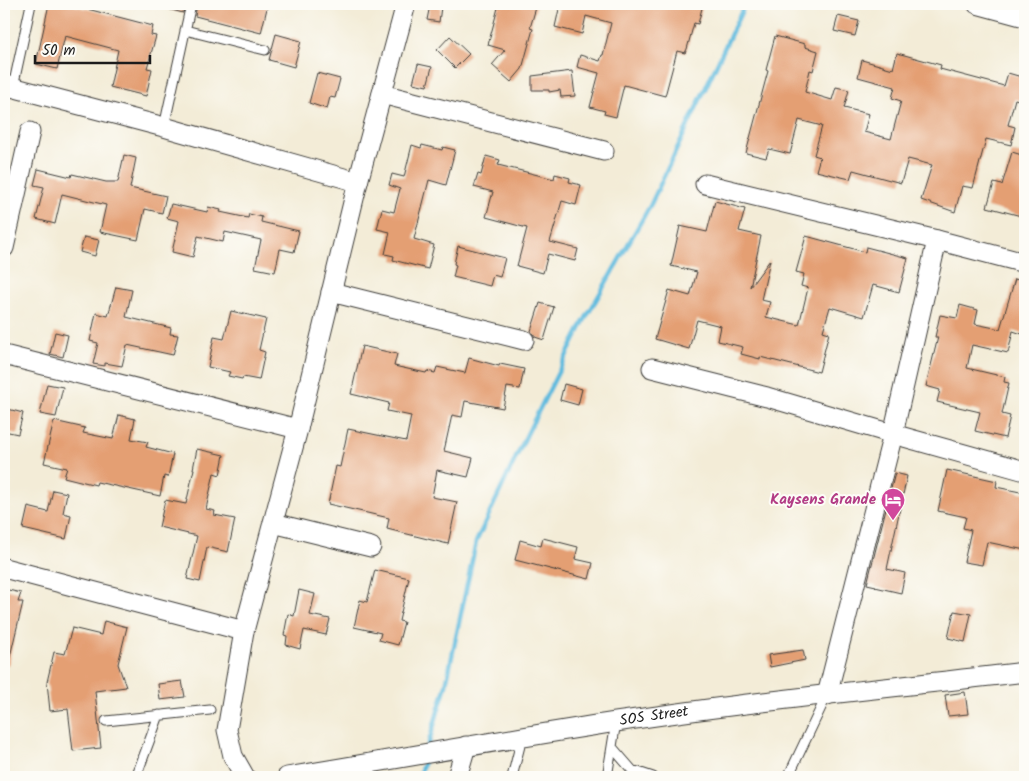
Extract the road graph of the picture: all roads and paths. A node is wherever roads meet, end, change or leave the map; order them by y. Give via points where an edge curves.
1 (31, 4) edge
2 (191, 4) edge
3 (406, 4) edge
4 (977, 4) edge
5 (1025, 17) edge
6 (184, 30) junction
7 (265, 50) dead end
8 (8, 86) edge
9 (382, 94) junction
10 (164, 127) junction
11 (30, 132) dead end
12 (604, 151) dead end
13 (358, 182) junction
14 (705, 184) dead end
15 (937, 240) junction
16 (4, 248) edge
17 (1025, 264) edge
18 (331, 292) junction
19 (524, 340) dead end
20 (4, 355) edge
21 (652, 368) dead end
22 (298, 429) junction
23 (893, 434) junction
24 (1025, 471) edge
25 (273, 523) junction
26 (372, 547) dead end
27 (4, 568) edge
28 (244, 631) junction
29 (1025, 672) edge
30 (827, 695) junction
31 (210, 710) dead end
32 (159, 715) junction
33 (106, 721) dead end
34 (616, 722) junction
35 (522, 738) junction
36 (466, 746) junction
37 (612, 748) junction
38 (136, 777) edge
39 (246, 777) edge
40 (287, 777) edge
41 (457, 777) edge
42 (512, 777) edge
43 (607, 777) edge
44 (653, 777) edge
45 (788, 777) edge

1 - 8 lane
2 - 6 lane
3 - 9 street
4 - 5 street
6 - 7 lane
6 - 10 lane
8 - 10 street
9 - 12 street
9 - 13 street
10 - 13 street
11 - 16 street
13 - 18 street
14 - 15 street
15 - 17 street
15 - 23 street
18 - 19 street
18 - 22 street
20 - 22 street
21 - 23 street via 767,396
22 - 25 street
23 - 24 street
23 - 30 street
25 - 26 street
25 - 28 street
27 - 28 street
28 - 39 street via 227,730 233,756
29 - 30 street, SOS Street
30 - 34 street, SOS Street
30 - 45 lane
31 - 32 lane
32 - 33 lane
32 - 38 lane
34 - 35 street, SOS Street
34 - 37 lane
35 - 36 street, SOS Street
35 - 42 lane
36 - 40 street, SOS Street
36 - 41 street
37 - 43 lane
37 - 44 lane via 632,770

